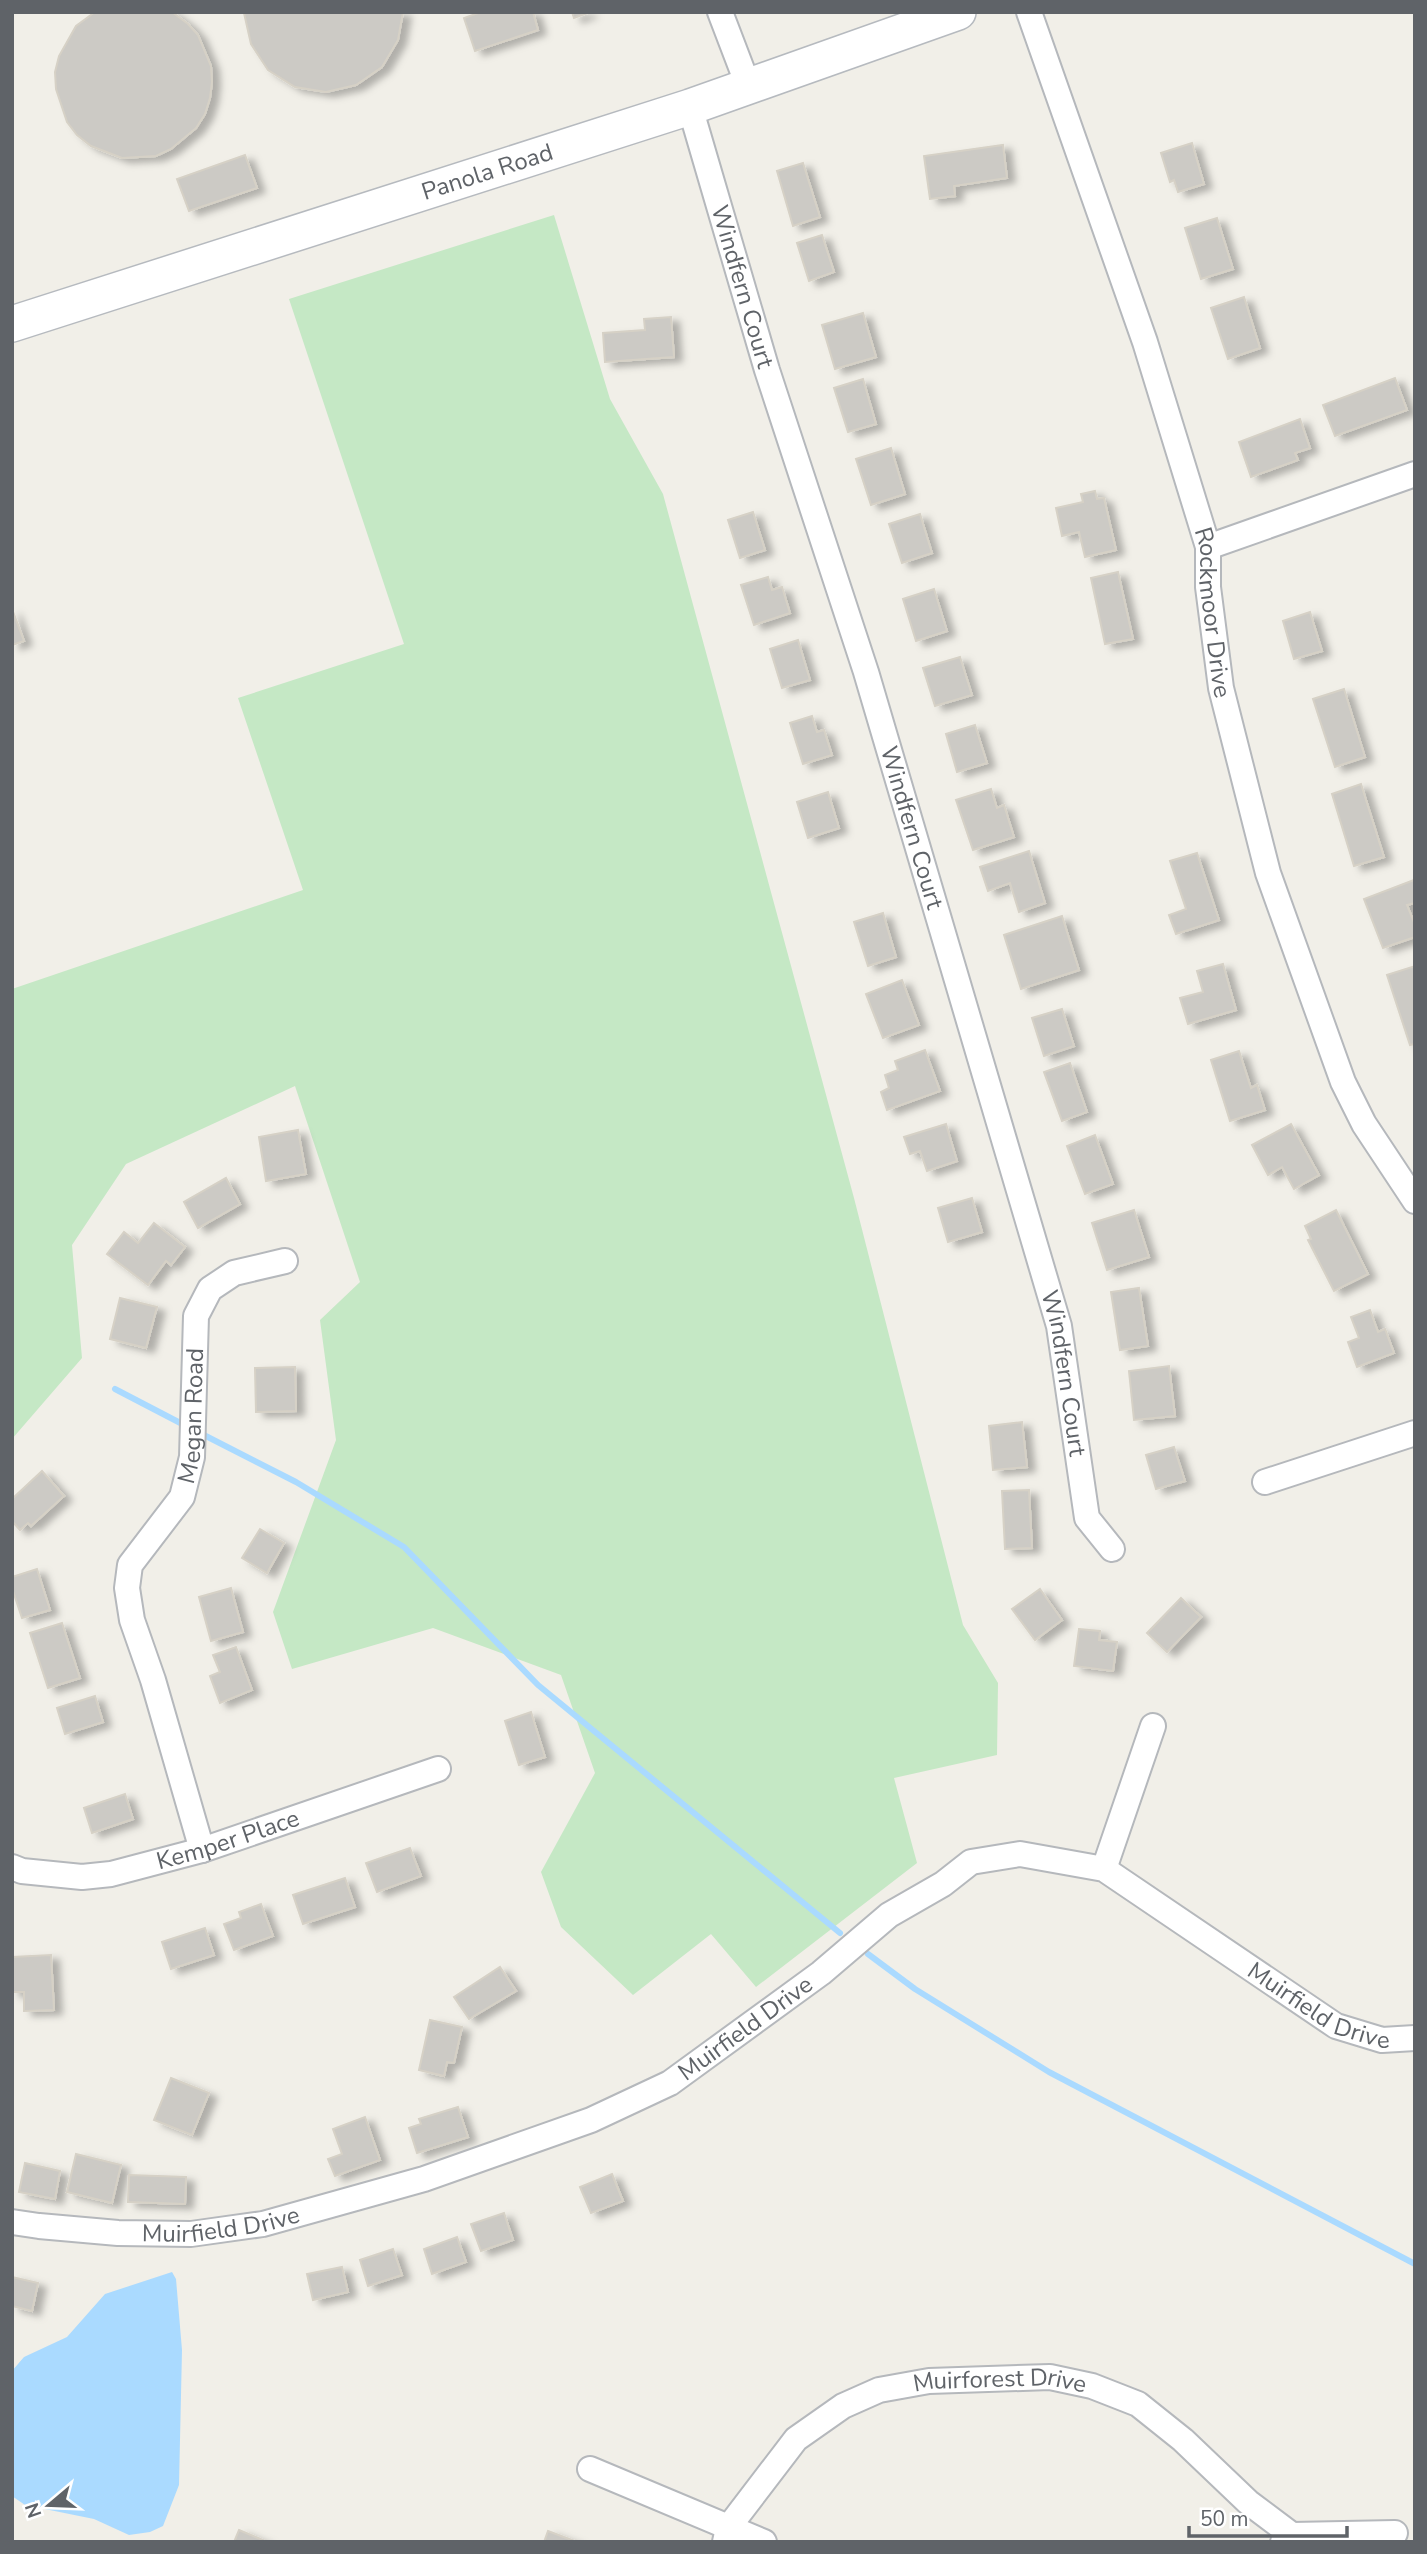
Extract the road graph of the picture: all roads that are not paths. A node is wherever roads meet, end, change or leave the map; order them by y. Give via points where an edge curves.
1 (720, 12) edge
2 (958, 12) edge
3 (1029, 12) edge
4 (748, 88) junction
5 (691, 107) junction
6 (12, 324) edge
7 (1415, 474) edge
8 (1208, 547) junction
9 (1415, 1201) edge
10 (285, 1261) dead end
11 (1415, 1433) edge
12 (1265, 1482) dead end
13 (1112, 1549) dead end
14 (1153, 1726) dead end
15 (439, 1769) dead end
16 (202, 1850) junction
17 (12, 1867) edge
18 (1104, 1869) junction
19 (1415, 2038) edge
20 (12, 2221) edge
21 (590, 2469) dead end
22 (1395, 2533) dead end
23 (726, 2535) edge
24 (1288, 2538) edge
25 (764, 2542) edge

1 - 4 street
2 - 4 main road, Panola Road
3 - 8 street, Rockmoor Drive via 1145,342
4 - 5 main road, Panola Road
5 - 6 main road, Panola Road
5 - 13 street, Windfern Court via 767,370 866,672 1059,1326 1087,1518
7 - 8 street
8 - 9 street, Rockmoor Drive via 1208,587 1221,688 1268,873 1343,1082 1364,1124
10 - 16 street, Megan Road via 234,1273 210,1289 196,1316 192,1457 182,1497 130,1565 127,1588 132,1620
11 - 12 street
14 - 18 street
15 - 16 street, Kemper Place
16 - 17 street, Kemper Place via 82,1877
18 - 19 street, Muirfield Drive via 1336,2026 1382,2040
18 - 20 street, Muirfield Drive via 1020,1854 971,1862 889,1915 821,1973 670,2083 591,2120 424,2179 263,2224 191,2234 118,2233
21 - 23 street
22 - 24 street
23 - 24 street, Muirforest Drive via 796,2439 843,2406 879,2390 929,2381 1050,2377 1092,2386 1138,2404
23 - 25 street

